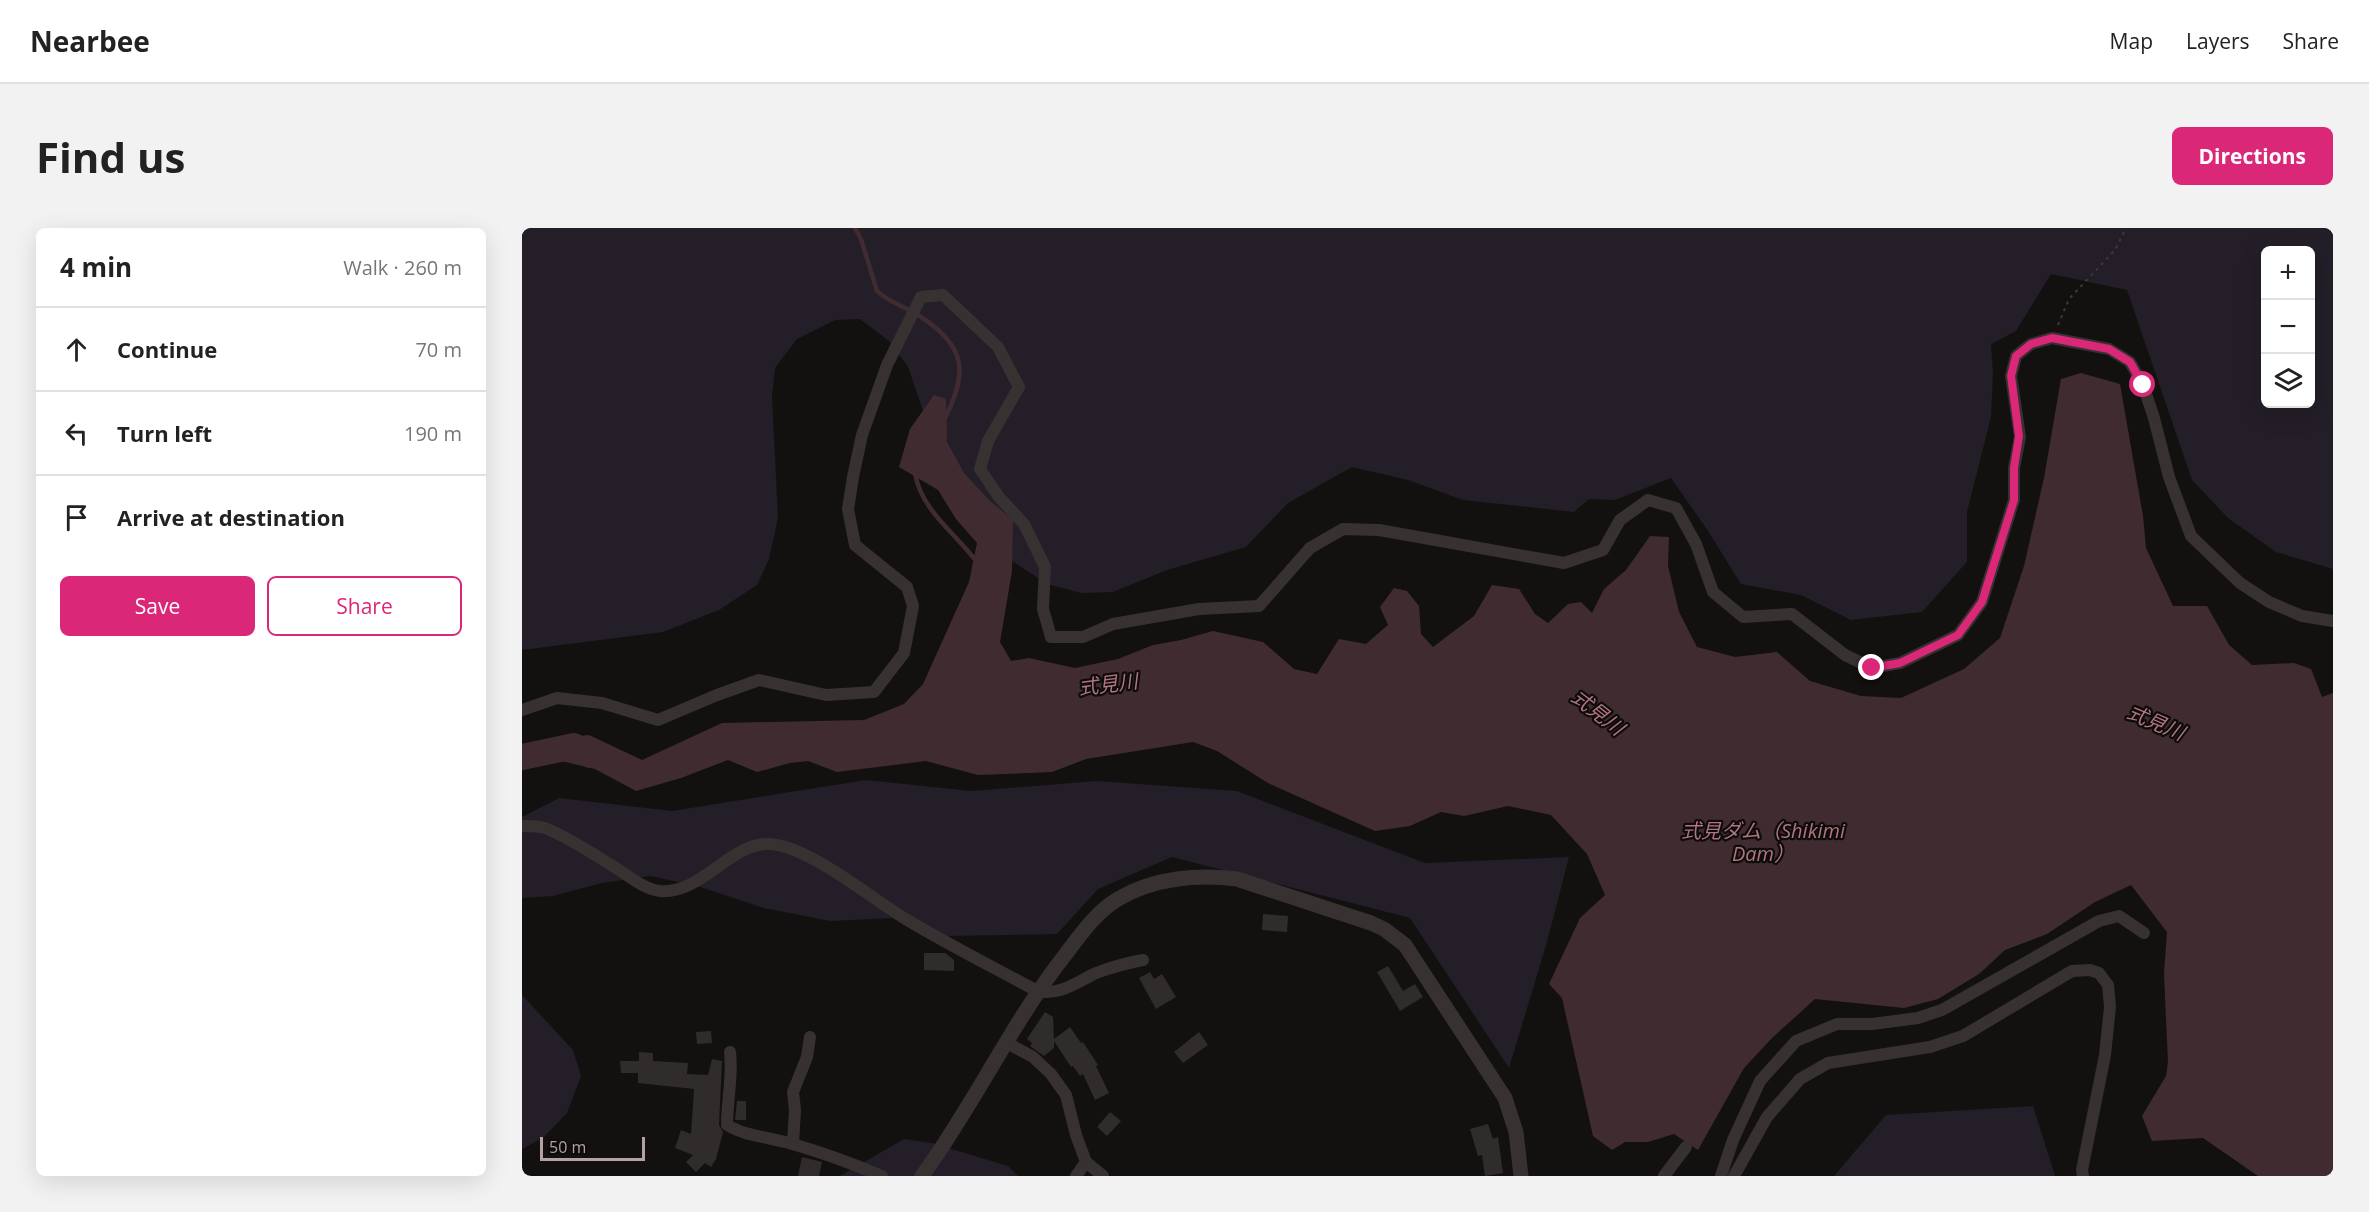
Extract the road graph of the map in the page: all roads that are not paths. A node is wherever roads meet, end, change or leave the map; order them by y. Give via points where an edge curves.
1 (2333, 621) edge
2 (522, 710) edge
3 (522, 826) edge
4 (2144, 933) dead end
5 (1143, 960) dead end
6 (1037, 991) junction
7 (810, 1037) dead end
8 (1007, 1043) junction
9 (730, 1052) dead end
10 (793, 1144) junction
11 (1686, 1147) dead end
12 (1086, 1162) junction
13 (882, 1176) edge
14 (922, 1176) edge
15 (1076, 1176) edge
16 (1103, 1176) edge
17 (1521, 1176) edge
18 (1664, 1176) edge
19 (1721, 1176) edge
20 (1734, 1176) edge
21 (2083, 1176) edge

1 - 2 street via 2302,615 2269,602 2240,583 2191,536 2169,477 2143,385 2130,362 2109,349 2052,338 2031,344 2016,356 2011,376 2019,436 2014,500 1982,602 1958,635 1900,663 1872,668 1845,655 1792,614 1743,617 1713,592 1696,544 1677,508 1648,500 1620,520 1603,550 1564,563 1379,530 1343,529 1310,549 1259,606 1198,609 1113,624 1083,637 1051,637 1043,609 1045,567 1024,524 980,469 988,441 1019,387 998,347 944,295 921,297 898,338 862,435 853,477 848,509 855,546 907,587 913,606 904,653 874,692 826,695 759,680 658,720 602,703 557,698
3 - 6 street via 543,828 642,885 661,891 681,888 750,847 777,844 812,859 909,921
4 - 19 street via 2119,915 2099,921 1942,1011 1872,1024 1837,1024 1796,1041 1760,1081
5 - 6 street via 1096,973 1065,990
6 - 8 street
6 - 17 street via 1097,917 1117,899 1162,881 1213,876 1237,879 1371,923 1406,945 1505,1098 1516,1132
7 - 10 street via 807,1057 793,1092
8 - 12 street via 1033,1057 1066,1095
8 - 14 street
9 - 10 street via 727,1125
10 - 13 street
11 - 18 street
12 - 15 street
12 - 16 street
20 - 21 street via 1767,1117 1800,1078 1828,1063 1930,1047 1963,1036 2072,971 2090,970 2099,973 2108,986 2110,1006

